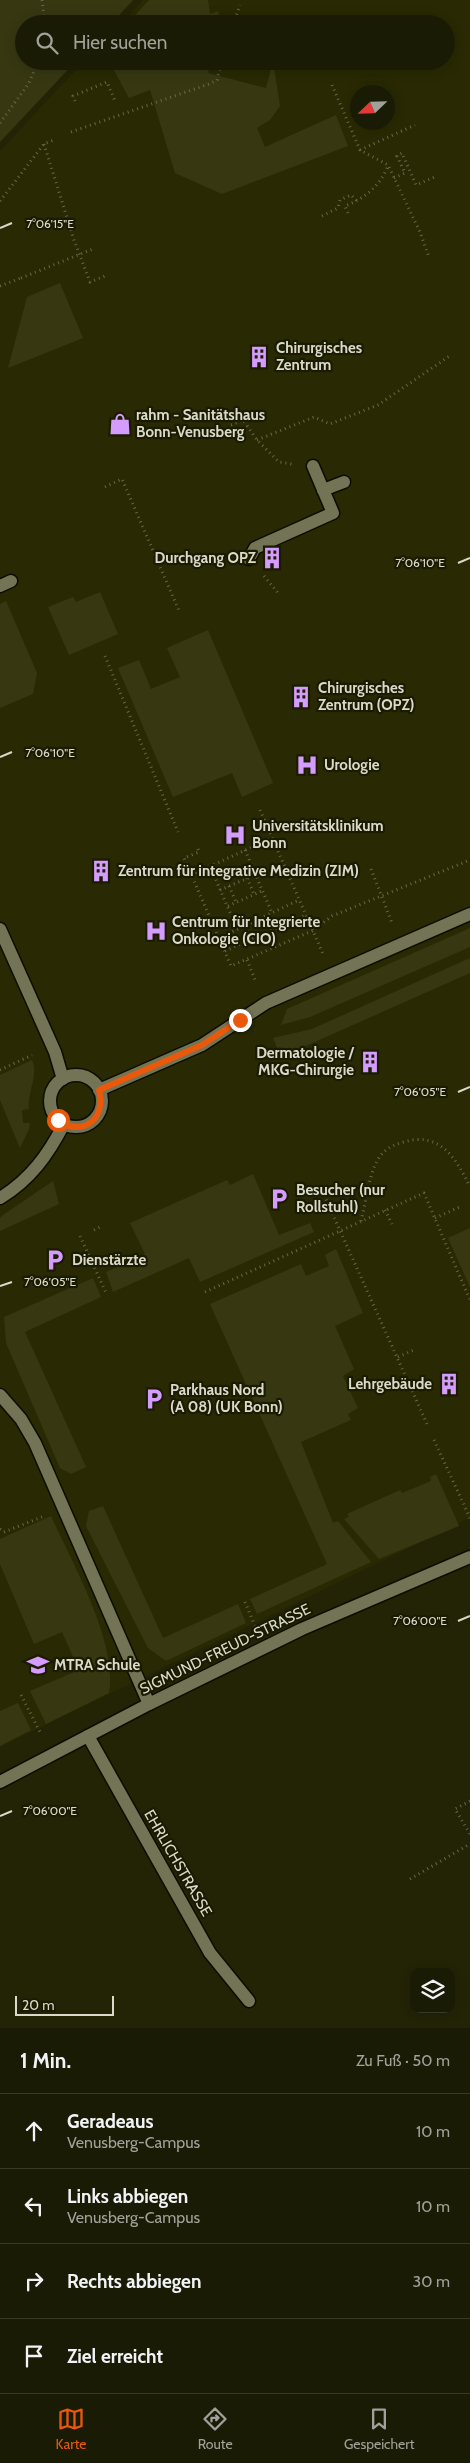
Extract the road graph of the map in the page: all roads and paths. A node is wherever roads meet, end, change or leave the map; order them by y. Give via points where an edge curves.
1 (42, 0) edge
2 (240, 5) dead end
3 (44, 15) edge
4 (236, 15) edge
5 (34, 70) edge
6 (220, 70) edge
7 (332, 85) dead end
8 (75, 101) dead end
9 (115, 101) dead end
10 (0, 123) edge
11 (415, 125) dead end
12 (71, 132) dead end
13 (54, 140) dead end
14 (44, 144) junction
15 (360, 150) junction
16 (388, 165) junction
17 (436, 176) dead end
18 (394, 178) junction
19 (0, 201) edge
20 (358, 201) junction
21 (348, 213) dead end
22 (322, 216) dead end
23 (93, 249) dead end
24 (429, 257) dead end
25 (105, 276) dead end
26 (0, 286) edge
27 (451, 356) dead end
28 (231, 425) dead end
29 (257, 440) junction
30 (313, 466) joint
31 (344, 482) dead end
32 (105, 487) dead end
33 (323, 490) junction
34 (249, 559) dead end
35 (180, 613) dead end
36 (104, 656) dead end
37 (260, 810) dead end
38 (178, 832) dead end
39 (272, 838) junction
40 (198, 849) dead end
41 (245, 850) junction
42 (470, 860) edge
43 (210, 866) junction
44 (371, 869) dead end
45 (255, 874) junction
46 (191, 875) junction
47 (247, 878) junction
48 (229, 886) junction
49 (220, 890) junction
50 (262, 891) junction
51 (254, 894) junction
52 (380, 896) junction
53 (299, 900) junction
54 (236, 902) junction
55 (228, 906) junction
56 (272, 913) junction
57 (470, 914) edge
58 (306, 915) junction
59 (0, 928) edge
60 (237, 929) junction
61 (312, 931) junction
62 (219, 938) junction
63 (401, 944) junction
64 (224, 952) junction
65 (247, 960) junction
66 (332, 975) junction
67 (258, 986) dead end
68 (35, 1054) dead end
69 (0, 1070) edge
70 (63, 1079) junction
71 (99, 1090) junction
72 (64, 1124) junction
73 (469, 1185) edge
74 (324, 1195) dead end
75 (0, 1198) edge
76 (462, 1206) dead end
77 (386, 1210) junction
78 (435, 1218) junction
79 (361, 1221) junction
80 (392, 1224) dead end
81 (100, 1227) dead end
82 (94, 1230) dead end
83 (341, 1230) junction
84 (80, 1236) dead end
85 (205, 1292) dead end
86 (107, 1295) dead end
87 (470, 1300) edge
88 (414, 1350) dead end
89 (398, 1357) junction
90 (0, 1395) edge
91 (427, 1424) dead end
92 (434, 1440) dead end
93 (470, 1518) edge
94 (36, 1519) dead end
95 (0, 1529) edge
96 (470, 1557) edge
97 (21, 1695) dead end
98 (149, 1704) junction
99 (88, 1736) junction
100 (52, 1754) junction
101 (0, 1782) edge
102 (470, 1801) edge
103 (470, 1834) edge
104 (470, 1844) edge
105 (410, 1879) dead end
106 (249, 2001) dead end

1 - 3 path
2 - 4 path
5 - 10 path via 29,83
6 - 12 path via 218,80 209,84
7 - 15 path
8 - 9 path via 73,96 107,82
11 - 15 path
13 - 14 path
14 - 19 path
14 - 25 path via 90,282
15 - 16 path
16 - 18 path
16 - 20 path via 384,175
17 - 18 path via 416,185 402,153 397,156 405,173
18 - 24 path
20 - 21 path via 345,206
20 - 22 path via 350,195 340,200 338,208
23 - 26 path, bridge
27 - 29 path via 378,405 330,424 314,416
28 - 29 path via 243,420
29 - 30 path via 279,462
30 - 33 street
31 - 33 street
32 - 35 path via 122,479
33 - 34 street via 333,513 255,548
36 - 38 path
37 - 39 path
39 - 41 path
39 - 53 path
40 - 46 path via 199,852 184,858
41 - 43 path
41 - 45 path
42 - 52 path
43 - 46 path
43 - 49 path
44 - 52 path
45 - 47 path
45 - 50 path
46 - 62 path
47 - 48 path
47 - 51 path
48 - 49 path
48 - 54 path
49 - 55 path
50 - 51 path
50 - 56 path
51 - 54 path
52 - 61 path via 332,916
52 - 63 path
53 - 56 path
53 - 58 path
54 - 55 path
55 - 60 path
56 - 60 path
57 - 63 street
58 - 61 path
58 - 64 path
59 - 70 street via 56,1052
60 - 62 path
61 - 65 path
61 - 66 path
62 - 64 path
63 - 66 street
64 - 65 path via 231,966
65 - 67 path
66 - 71 street via 250,1011 202,1045
68 - 69 path
70 - 71 street via 80,1076
70 - 72 street via 52,1090 50,1098 53,1113
71 - 72 street via 101,1106 94,1120 79,1127
72 - 75 street via 48,1154 19,1187
73 - 79 path via 453,1156 436,1142 413,1139 402,1142 383,1152 377,1162
74 - 83 path
76 - 78 path
77 - 78 path via 424,1192
77 - 79 path
77 - 80 path
78 - 87 path
79 - 83 path
81 - 82 path
83 - 85 path
83 - 89 path
84 - 86 path
88 - 89 path
89 - 91 path
90 - 98 street via 21,1418 35,1443
92 - 93 path
94 - 95 path via 4,1532
96 - 98 street, SIGMUND-FREUD-STRASSE via 302,1629
97 - 100 path
98 - 99 street, SIGMUND-FREUD-STRASSE
99 - 100 street, SIGMUND-FREUD-STRASSE
99 - 106 street, EHRLICHSTRASSE via 210,1953
100 - 101 street, SIGMUND-FREUD-STRASSE
102 - 103 path via 456,1809
104 - 105 path

